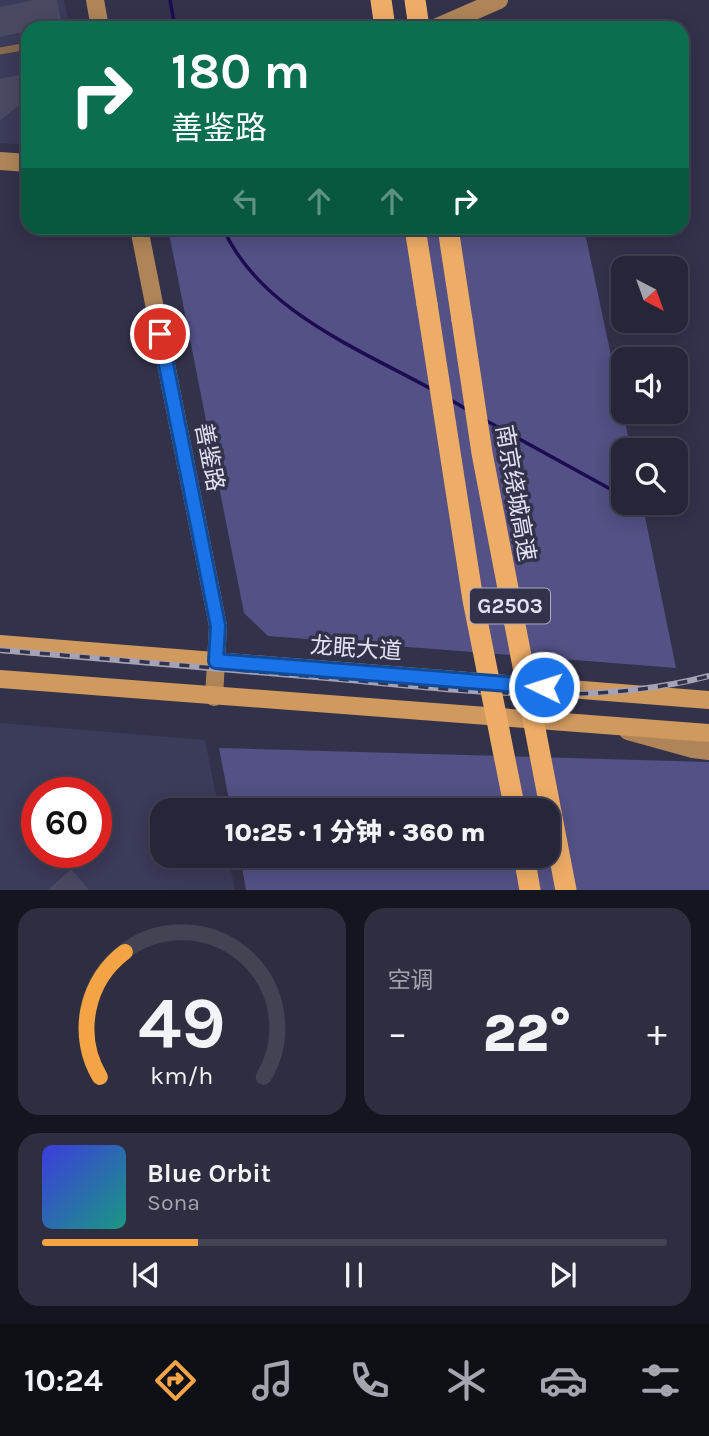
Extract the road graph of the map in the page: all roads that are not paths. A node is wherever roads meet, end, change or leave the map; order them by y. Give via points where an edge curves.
1 (95, 0) edge
2 (381, 0) edge
3 (415, 0) edge
4 (499, 0) edge
5 (99, 21) edge
6 (384, 21) edge
7 (418, 21) edge
8 (451, 21) edge
9 (21, 47) edge
10 (0, 51) edge
11 (0, 161) edge
12 (21, 162) edge
13 (140, 235) edge
14 (416, 235) edge
15 (449, 235) edge
16 (0, 644) edge
17 (216, 661) junction
18 (0, 679) edge
19 (214, 696) junction
20 (709, 699) edge
21 (612, 726) junction
22 (709, 733) edge
23 (709, 751) edge
24 (512, 798) edge
25 (526, 868) edge
26 (530, 890) edge
27 (566, 890) edge

1 - 5 street
2 - 6 highway
3 - 7 highway
4 - 8 street
9 - 10 lane
11 - 12 street
13 - 17 street, 善鉴路 via 218,626
14 - 24 highway, G2503, bridge via 473,600
15 - 27 highway, 南京绕城高速 / G2503, bridge via 509,601
16 - 17 main road, 龙眠大道
17 - 19 street, 善鉴路
17 - 20 main road, 龙眠大道
18 - 19 main road
19 - 21 main road
21 - 22 main road
21 - 23 street
25 - 26 highway

